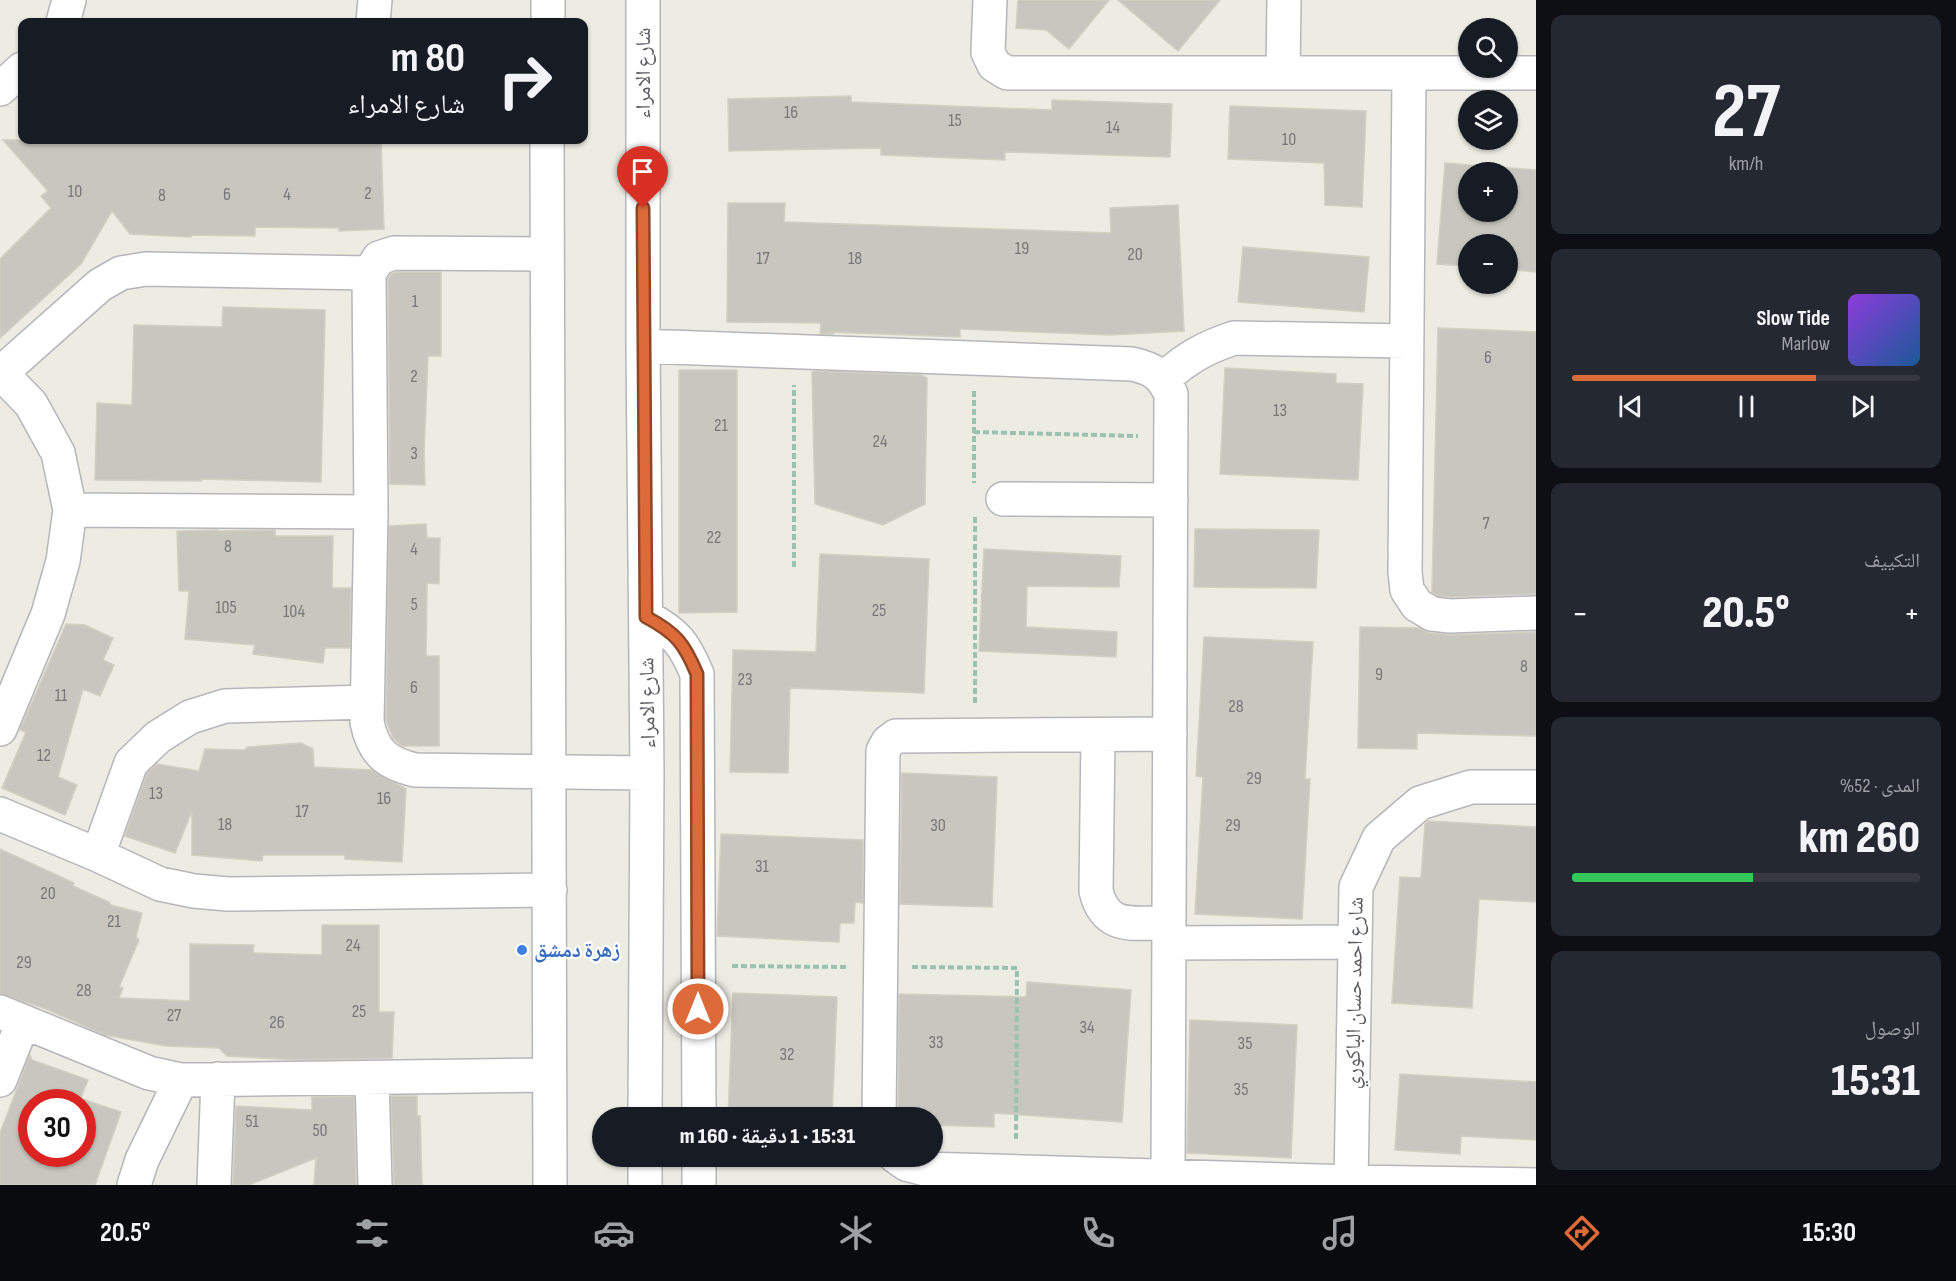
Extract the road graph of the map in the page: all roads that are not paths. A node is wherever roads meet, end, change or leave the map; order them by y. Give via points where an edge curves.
1 (69, 0) edge
2 (375, 0) edge
3 (548, 0) edge
4 (643, 0) edge
5 (990, 0) edge
6 (1284, 0) edge
7 (64, 18) edge
8 (374, 18) edge
9 (548, 18) edge
10 (18, 73) edge
11 (1283, 74) junction
12 (1409, 74) junction
13 (1536, 74) edge
14 (0, 89) edge
15 (547, 144) edge
16 (547, 254) junction
17 (369, 273) junction
18 (1407, 341) junction
19 (643, 346) junction
20 (1, 373) edge
21 (1163, 379) junction
22 (989, 494) road end
23 (1171, 500) junction
24 (70, 510) junction
25 (371, 512) junction
26 (1536, 613) edge
27 (646, 617) junction
28 (368, 702) junction
29 (0, 729) edge
30 (1170, 734) junction
31 (1098, 735) junction
32 (548, 773) junction
33 (647, 773) junction
34 (1536, 787) edge
35 (0, 814) edge
36 (98, 855) junction
37 (550, 890) junction
38 (1169, 933) junction
39 (1354, 942) junction
40 (12, 1017) edge
41 (549, 1075) junction
42 (372, 1078) junction
43 (218, 1079) junction
44 (0, 1080) edge
45 (181, 1080) junction
46 (645, 1107) edge
47 (699, 1107) edge
48 (879, 1107) edge
49 (645, 1167) edge
50 (699, 1167) edge
51 (917, 1167) edge
52 (1168, 1177) junction
53 (1351, 1184) edge
54 (134, 1185) edge
55 (214, 1185) edge
56 (375, 1185) edge
57 (550, 1185) edge
58 (645, 1185) edge
59 (699, 1185) edge
60 (1536, 1185) edge

1 - 7 street
2 - 8 street
3 - 9 street
4 - 19 street, شارع الامراء
5 - 11 street via 988,52 994,65 1007,73
6 - 11 street
10 - 14 street
11 - 12 street
12 - 13 street
12 - 18 street
15 - 16 street
16 - 17 street via 394,254 379,258
16 - 32 street
17 - 20 street via 146,269 121,273 100,285
17 - 25 street
18 - 21 street via 1234,338 1192,356
18 - 26 street via 1407,590 1417,605 1432,614
19 - 21 street via 1132,364 1149,368
19 - 27 street, شارع الامراء
20 - 24 street via 31,404 58,453
21 - 23 street via 1171,394
22 - 23 street
23 - 30 street
24 - 25 street
24 - 29 street via 63,561 48,614
25 - 28 street
27 - 33 street, شارع الامراء
27 - 47 street via 667,628 687,648 697,674
28 - 32 street via 370,739 381,755 397,766 415,770
28 - 36 street via 225,706 190,717 158,737 131,763
30 - 31 street
30 - 38 street
31 - 38 street via 1096,891 1100,906 1122,922
31 - 48 street via 896,736 888,742 883,751
32 - 33 street
32 - 37 street
33 - 46 street, شارع الامراء
34 - 39 street, شارع احمد حسان الباكوري via 1471,787 1420,803 1379,838 1356,887
35 - 36 street
36 - 37 street via 160,884 228,894
37 - 41 street
38 - 39 street
38 - 52 street
39 - 53 street, شارع احمد حسان الباكوري
40 - 44 street
40 - 45 street via 149,1073
41 - 42 street
41 - 57 street
42 - 43 street
42 - 56 street
43 - 45 street
43 - 55 street
45 - 54 street
49 - 58 street
50 - 59 street
51 - 52 street
52 - 53 street
53 - 60 street

